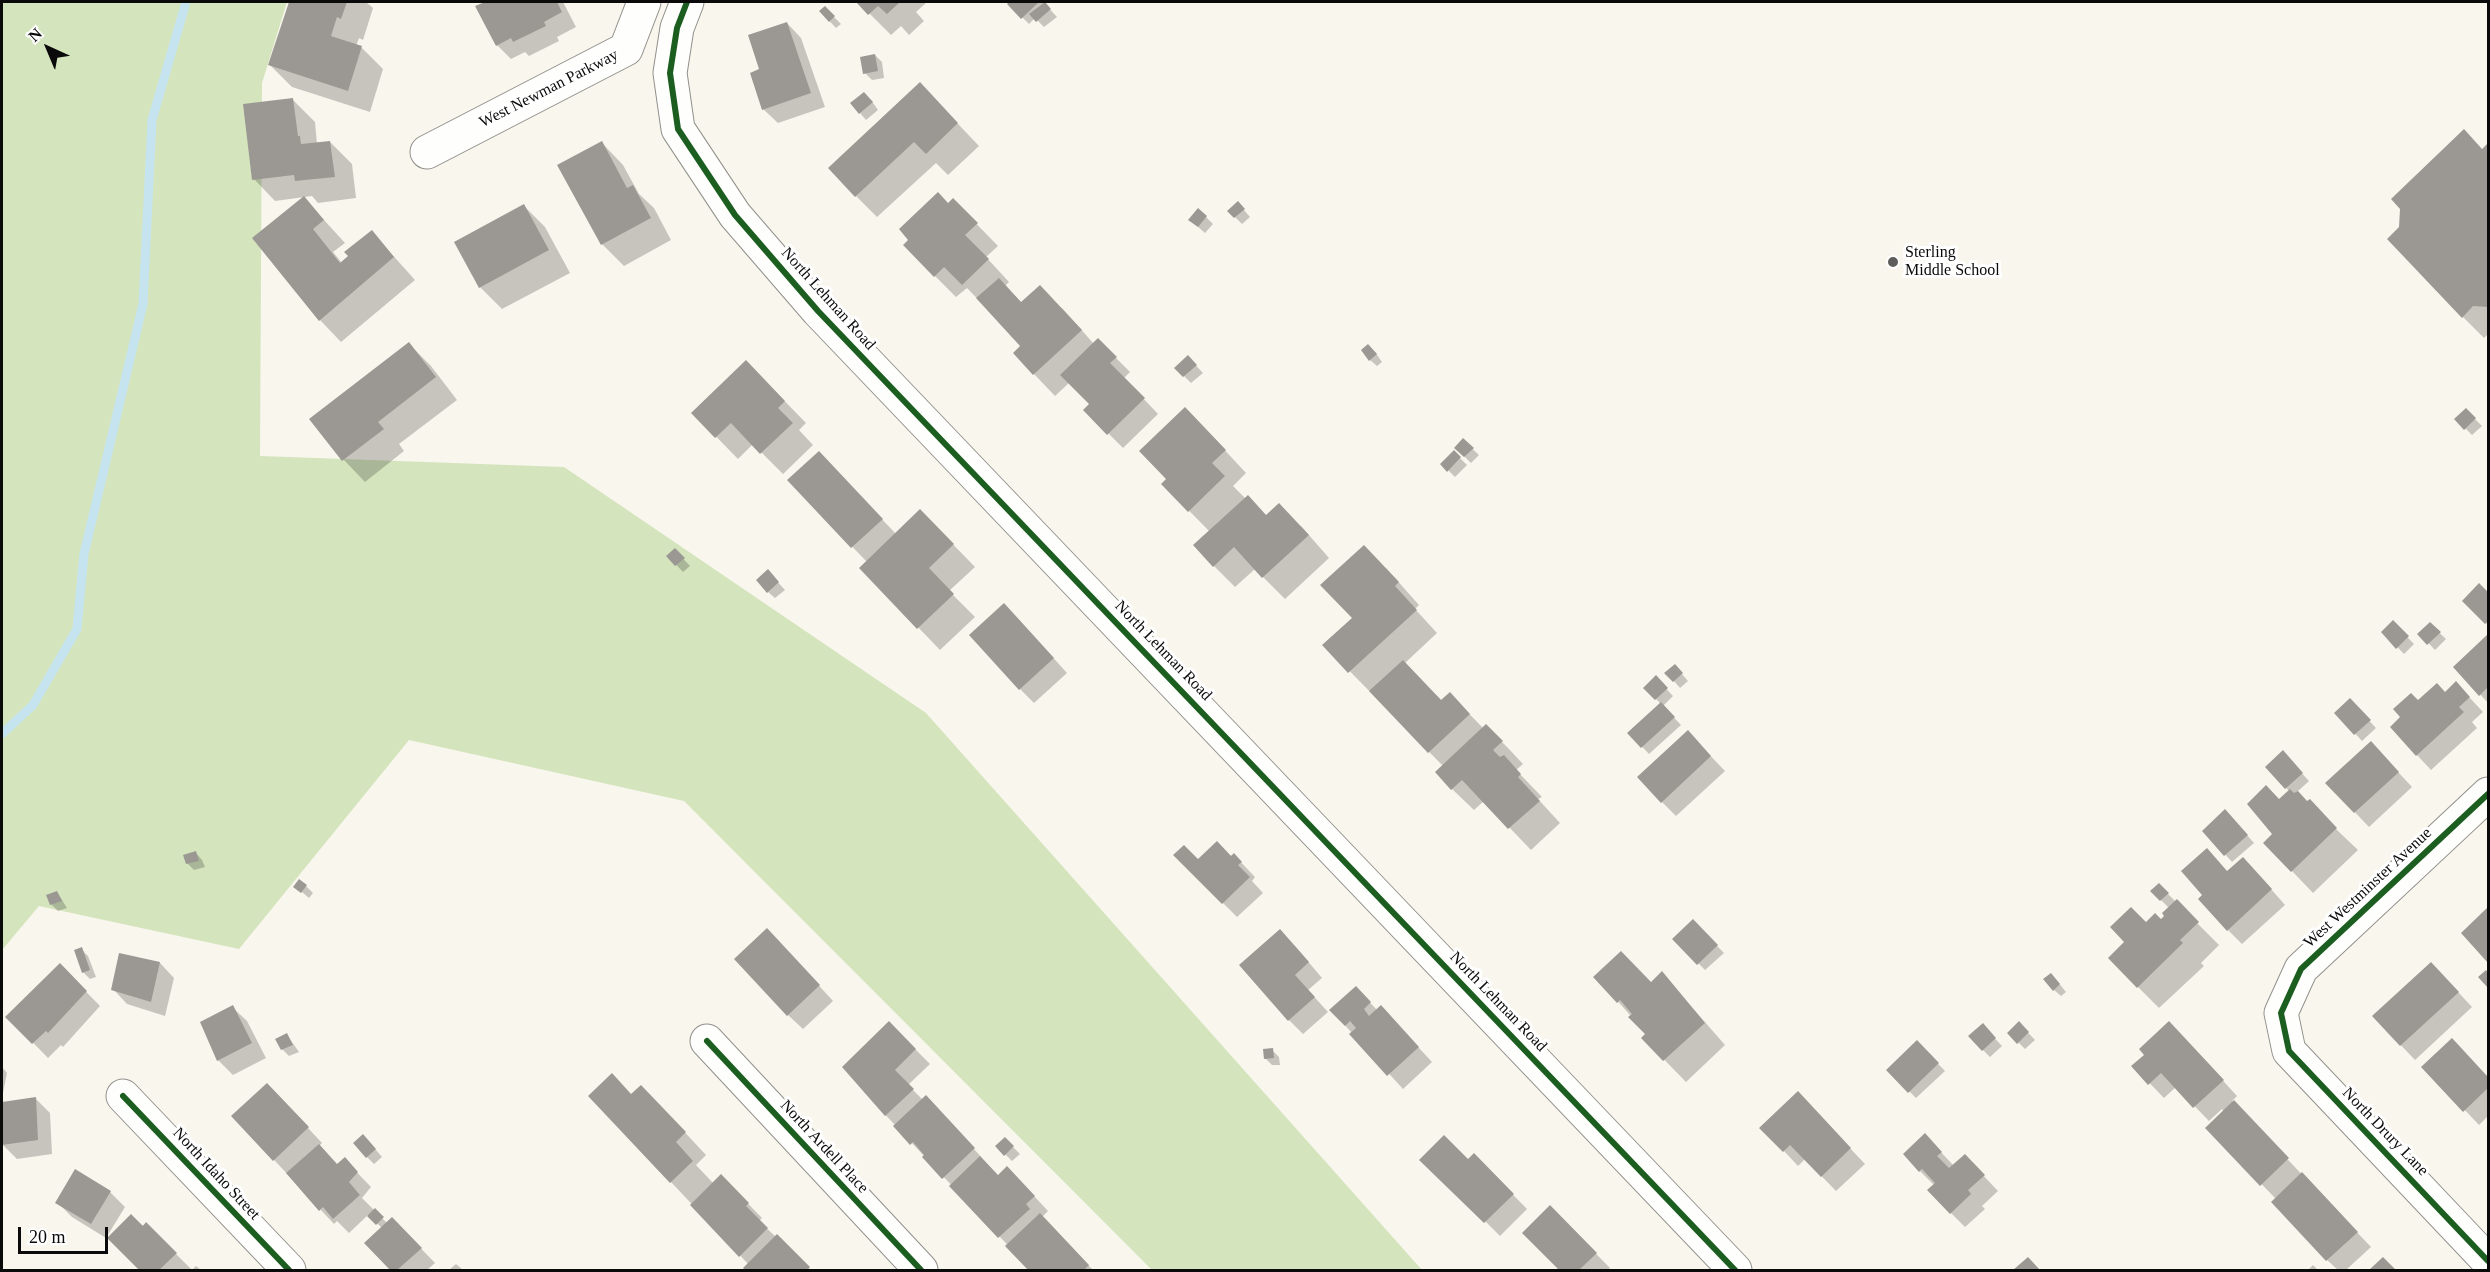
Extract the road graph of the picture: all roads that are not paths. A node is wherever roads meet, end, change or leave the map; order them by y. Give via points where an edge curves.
1 (644, 2) edge
2 (687, 2) edge
3 (427, 152) dead end
4 (2488, 794) edge
5 (2282, 1013) joint
6 (707, 1041) dead end
7 (123, 1096) dead end
8 (2488, 1261) edge
9 (289, 1270) edge
10 (921, 1270) edge
11 (1736, 1270) edge

1 - 3 street, West Newman Parkway via 626,49
2 - 11 street, North Lehman Road via 677,28 670,73 678,129 735,215 826,320
4 - 5 street, West Westminster Avenue via 2301,969
5 - 8 street, North Drury Lane via 2289,1051
6 - 10 street, North Ardell Place
7 - 9 street, North Idaho Street

